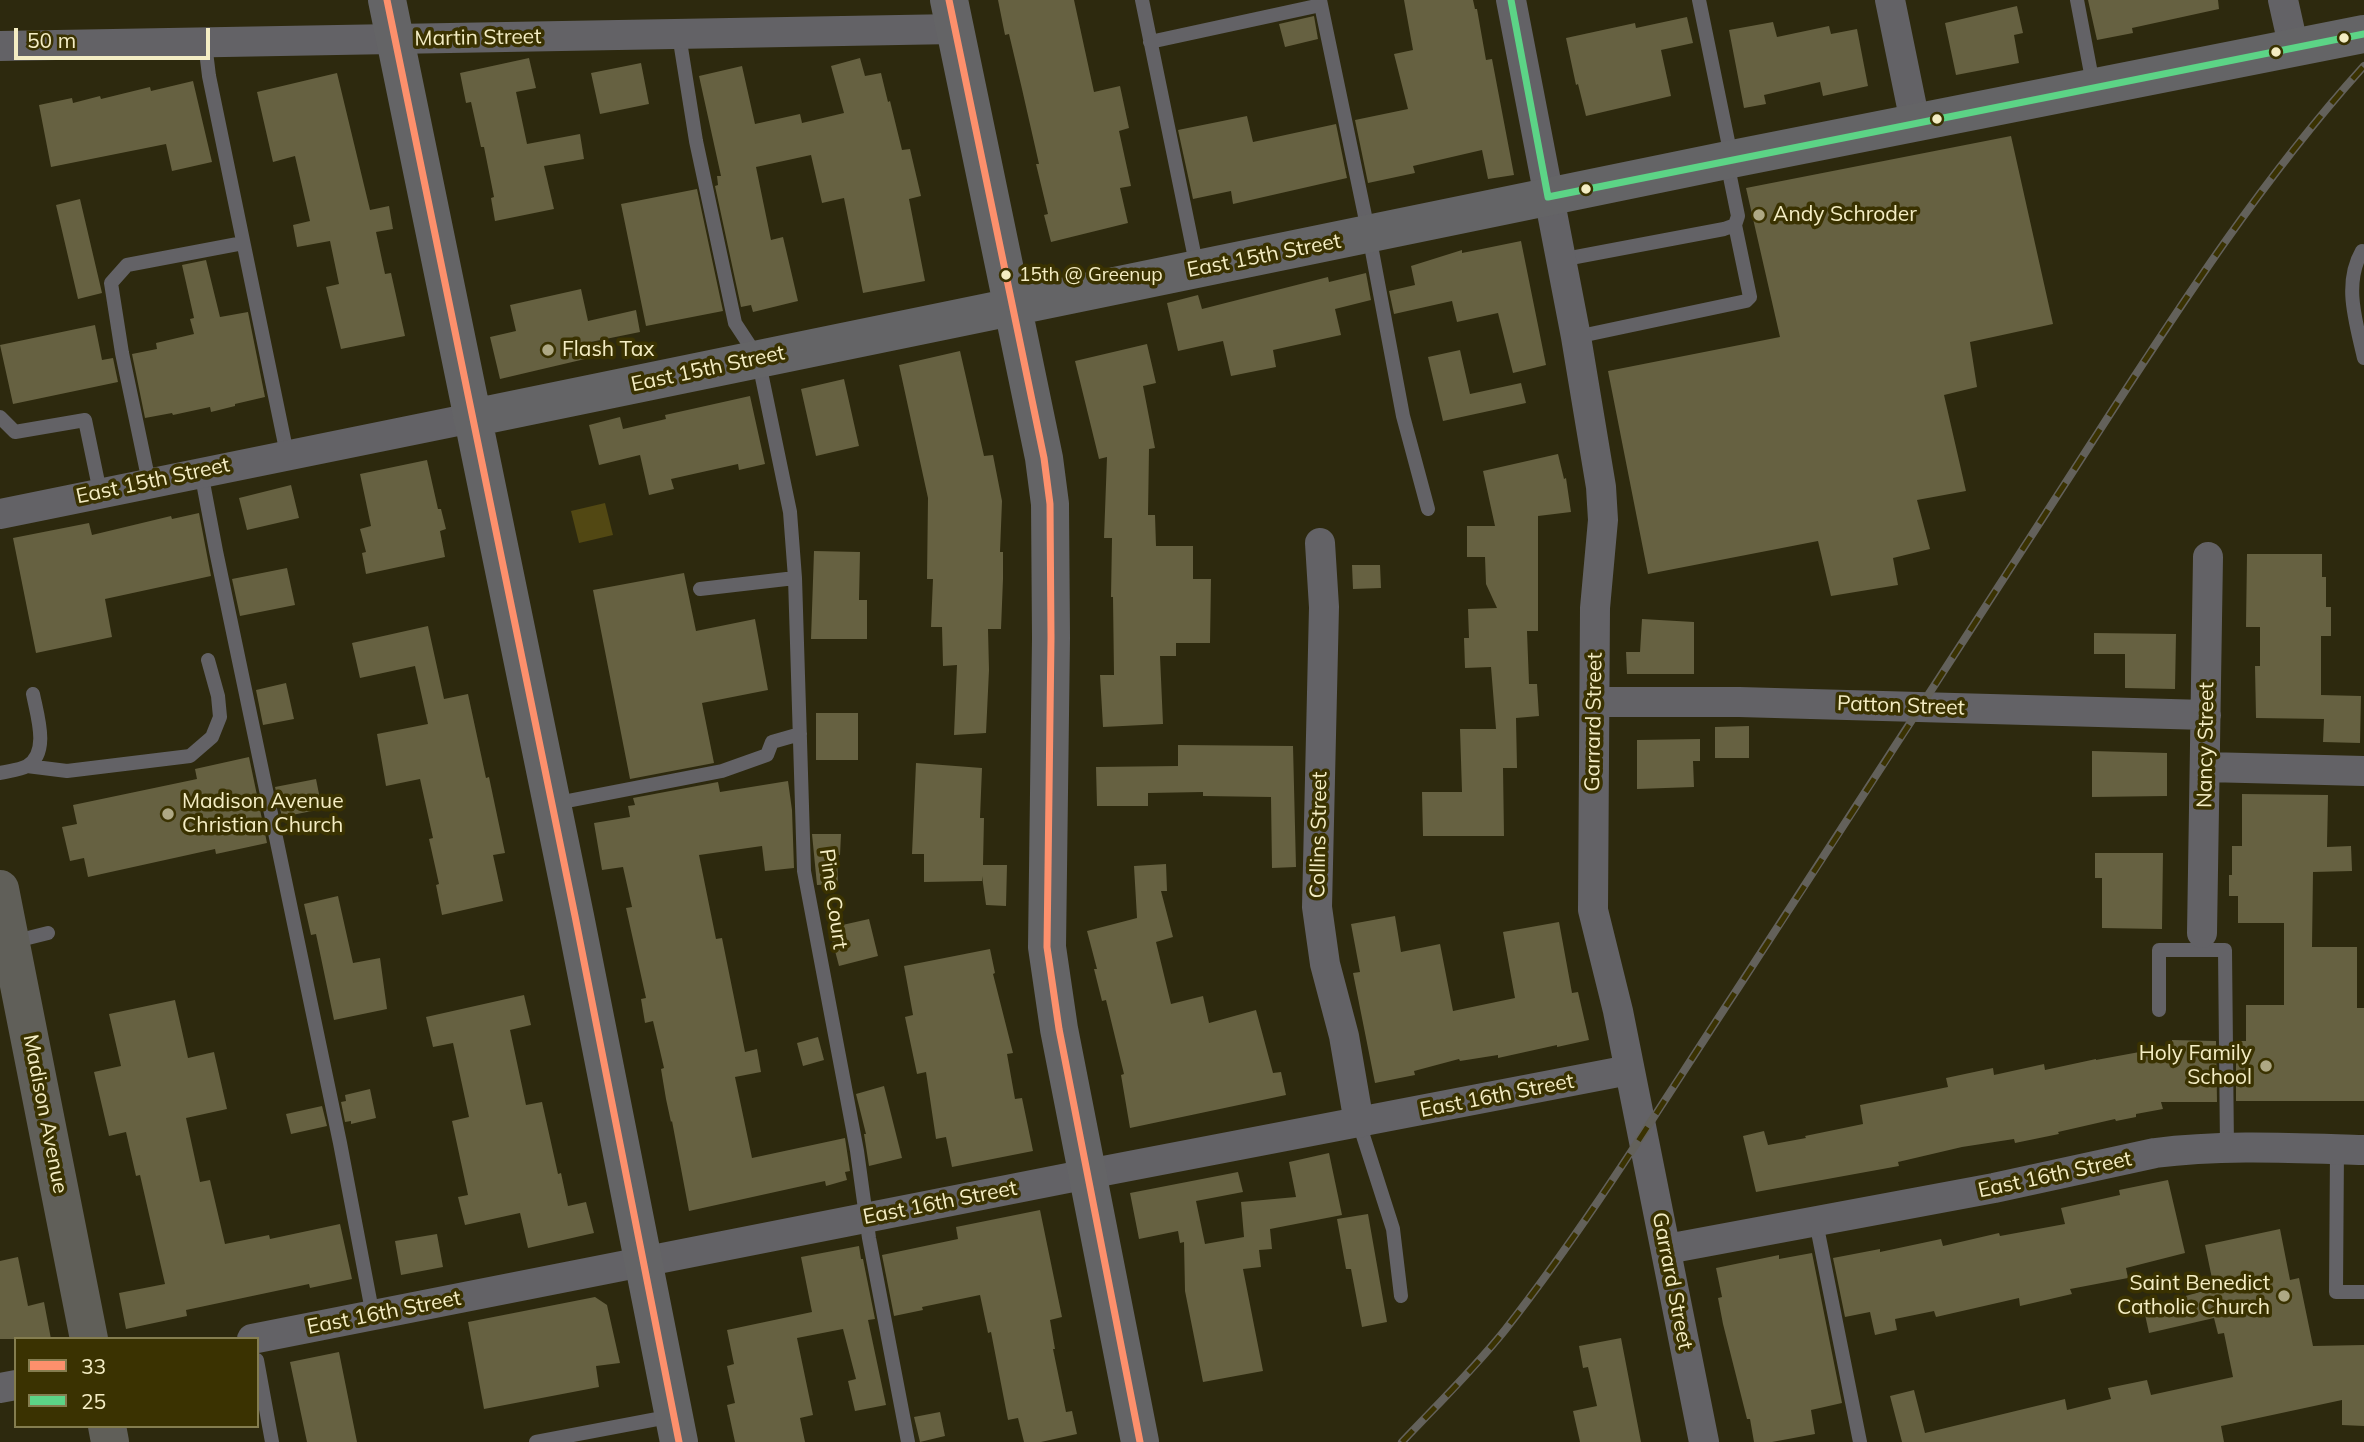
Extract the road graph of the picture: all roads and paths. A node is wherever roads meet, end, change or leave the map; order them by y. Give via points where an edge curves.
1 (387, 0) edge
2 (1142, 0) edge
3 (1511, 0) edge
4 (1699, 0) edge
5 (1890, 0) edge
6 (2077, 0) edge
7 (2283, 0) edge
8 (1320, 3) edge
9 (952, 14) edge
10 (2364, 34) edge
11 (679, 35) junction
12 (395, 40) junction
13 (1150, 42) junction
14 (205, 43) junction
15 (0, 46) edge
16 (2294, 49) junction
17 (2094, 86) junction
18 (1915, 122) junction
19 (1729, 160) junction
20 (1548, 197) junction
21 (1735, 225) junction
22 (1369, 235) junction
23 (243, 243) junction
24 (2362, 251) dead end
25 (1560, 260) junction
26 (1197, 269) junction
27 (1013, 308) junction
28 (1576, 337) junction
29 (758, 358) junction
30 (2364, 358) edge
31 (0, 417) edge
32 (472, 418) junction
33 (287, 454) junction
34 (201, 472) junction
35 (149, 482) junction
36 (100, 492) junction
37 (1428, 509) dead end
38 (0, 513) edge
39 (1321, 543) dead end
40 (2208, 557) dead end
41 (795, 578) junction
42 (700, 589) dead end
43 (208, 660) dead end
44 (33, 694) dead end
45 (1596, 702) junction
46 (2206, 715) junction
47 (800, 734) junction
48 (27, 766) junction
49 (2206, 767) junction
50 (2364, 771) edge
51 (0, 773) edge
52 (551, 804) junction
53 (0, 890) edge
54 (48, 933) dead end
55 (2202, 933) dead end
56 (9, 961) edge
57 (2159, 1010) dead end
58 (1629, 1070) junction
59 (1359, 1123) junction
60 (2227, 1149) junction
61 (2351, 1150) edge
62 (1088, 1174) junction
63 (867, 1217) junction
64 (1816, 1222) junction
65 (1667, 1250) junction
66 (643, 1262) junction
67 (2364, 1292) edge
68 (1401, 1296) dead end
69 (373, 1316) junction
70 (89, 1337) edge
71 (259, 1338) edge
72 (259, 1371) edge
73 (676, 1429) edge
74 (272, 1442) edge
75 (536, 1442) edge
76 (908, 1442) edge
77 (1140, 1442) edge
78 (1704, 1442) edge
79 (1860, 1442) edge

1 - 12 main road
2 - 13 lane
3 - 20 street, Garrard Street
4 - 19 lane
5 - 18 street
6 - 17 lane
7 - 16 street
8 - 13 lane
8 - 22 lane
9 - 11 street, Martin Street
9 - 27 main road
10 - 16 main road, East 15th Street
11 - 12 street, Martin Street
11 - 29 lane via 734,323
12 - 14 street, Martin Street
12 - 32 main road
13 - 26 lane
14 - 15 street, Martin Street
14 - 23 lane
16 - 17 main road, East 15th Street
17 - 18 main road, East 15th Street
18 - 19 main road, East 15th Street
19 - 20 main road, East 15th Street
19 - 21 lane via 1738,216
20 - 22 main road, East 15th Street
20 - 25 street, Garrard Street
21 - 25 lane
21 - 28 lane via 1749,292 1746,301
22 - 26 main road, East 15th Street
22 - 37 lane via 1403,416
23 - 33 lane
23 - 35 lane via 127,265 111,283
24 - 30 lane via 2354,264 2351,301
25 - 28 street, Garrard Street
26 - 27 main road, East 15th Street
27 - 29 main road, East 15th Street
27 - 62 main road via 1050,504 1047,947
28 - 45 street, Garrard Street via 1603,520 1595,608
29 - 32 main road, East 15th Street
29 - 41 lane, Pine Court via 790,512
31 - 36 lane via 15,432 85,420
32 - 33 street, East 15th Street
32 - 52 main road
33 - 34 street, East 15th Street
34 - 35 street, East 15th Street
34 - 69 lane
35 - 36 street, East 15th Street
36 - 38 street, East 15th Street
39 - 59 street, Collins Street via 1324,607 1317,907
40 - 46 street, Nancy Street
41 - 42 lane
41 - 47 lane, Pine Court
43 - 48 lane via 220,717 212,737 190,755 67,771
44 - 48 lane via 39,753
45 - 46 street, Patton Street
45 - 58 street, Garrard Street via 1593,910
46 - 49 street, Nancy Street
47 - 52 lane via 772,742 767,755 722,771
47 - 63 lane, Pine Court via 804,871
48 - 51 lane
49 - 50 street
49 - 55 street, Nancy Street
52 - 66 main road
53 - 56 main road, Madison Avenue
54 - 56 lane
56 - 70 main road, Madison Avenue
57 - 60 lane via 2159,950 2225,950
58 - 59 street, East 16th Street
58 - 65 street, Garrard Street
59 - 62 street, East 16th Street
59 - 68 lane via 1393,1229
60 - 61 street, East 16th Street
60 - 64 street, East 16th Street via 2155,1153
61 - 67 lane via 2336,1293
62 - 63 street, East 16th Street
62 - 77 main road
63 - 66 street, East 16th Street
63 - 76 lane, Pine Court
64 - 65 street, East 16th Street
64 - 79 lane
65 - 78 street, Garrard Street
66 - 69 street, East 16th Street
66 - 73 main road
69 - 71 street, East 16th Street
72 - 74 lane
73 - 75 lane

